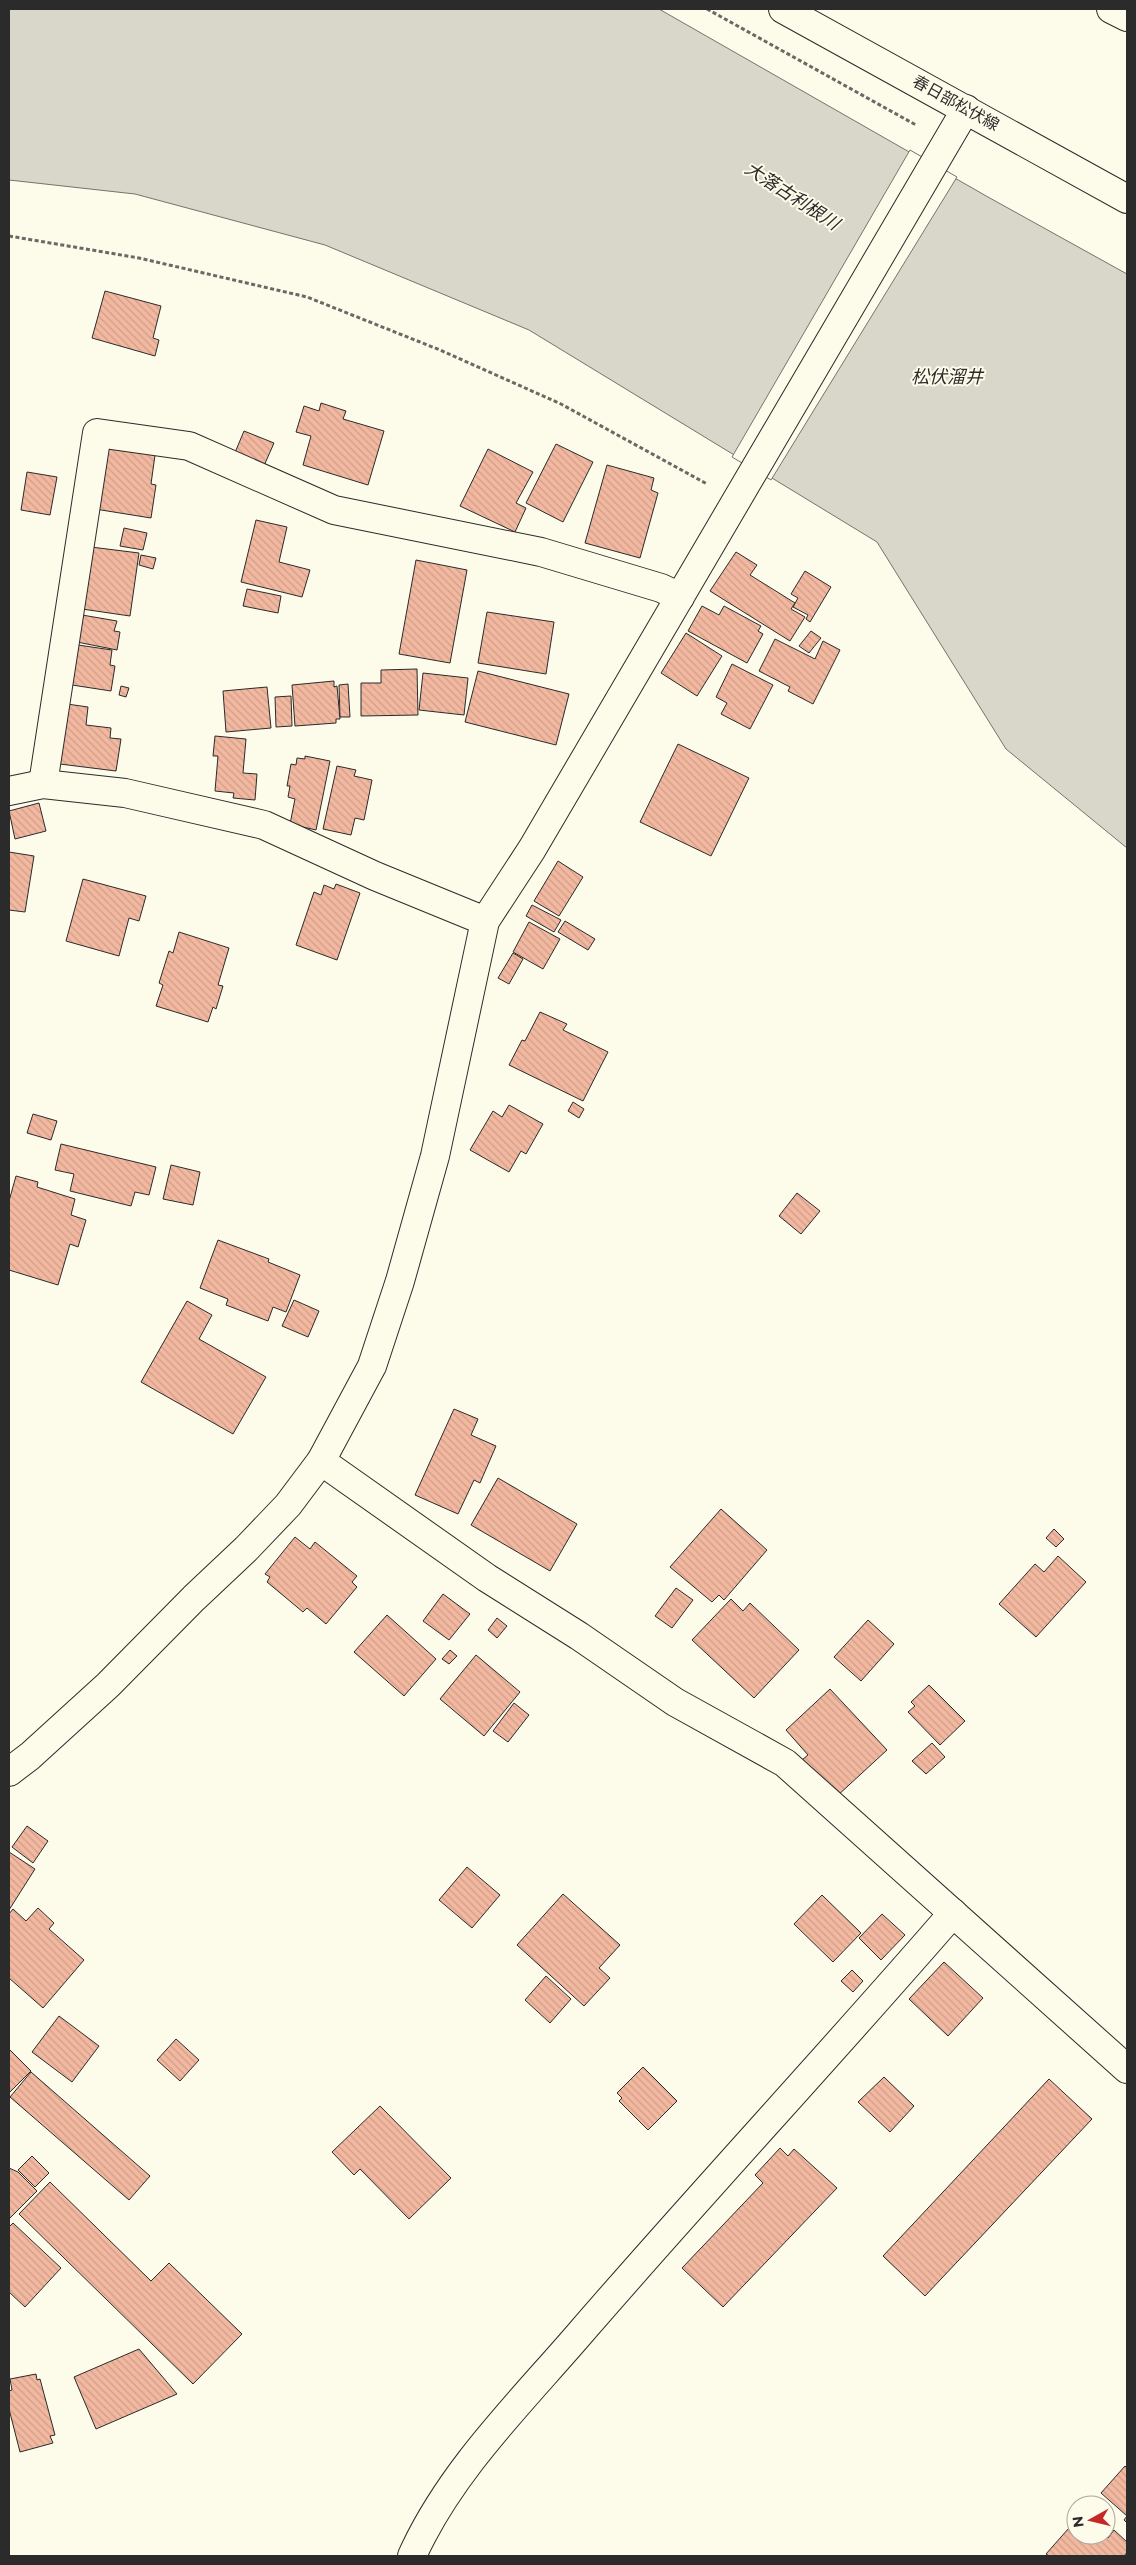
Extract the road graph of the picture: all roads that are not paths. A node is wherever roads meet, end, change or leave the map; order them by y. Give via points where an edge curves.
1 (783, 9) edge
2 (1111, 9) edge
3 (1127, 17) edge
4 (966, 109) junction
5 (1127, 199) edge
6 (680, 598) junction
7 (43, 784) junction
8 (9, 792) edge
9 (485, 921) junction
10 (321, 1461) junction
11 (9, 1772) edge
12 (953, 1913) junction
13 (1127, 2069) edge
14 (412, 2556) edge

1 - 4 street, 春日部松伏線
2 - 3 street
4 - 5 street, 春日部松伏線
4 - 6 street
6 - 7 street via 661,588 541,552 334,510 189,446 96,433
6 - 9 street via 532,849
7 - 8 street
7 - 9 street via 125,793 264,825 375,876
9 - 10 street via 436,1156 400,1281 372,1366
10 - 11 street via 246,1550 108,1685
10 - 12 street via 487,1578 675,1702 785,1763
12 - 13 street
12 - 14 street via 840,2044 671,2228 486,2443 427,2523

